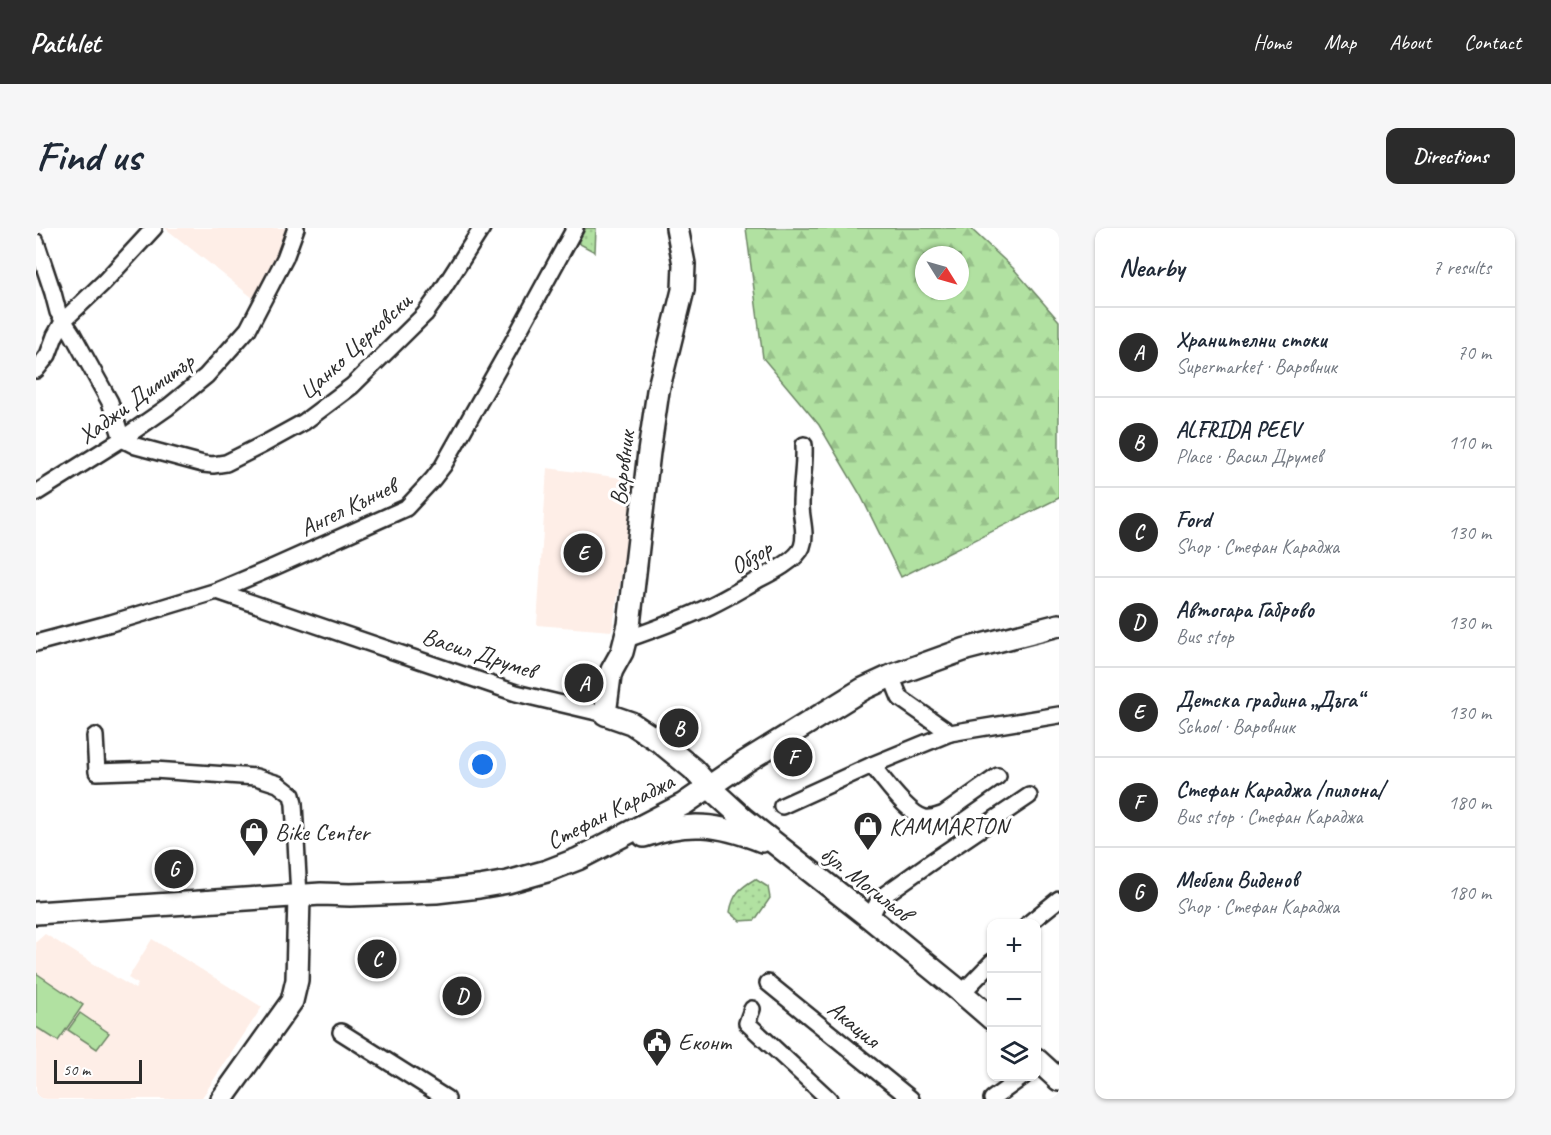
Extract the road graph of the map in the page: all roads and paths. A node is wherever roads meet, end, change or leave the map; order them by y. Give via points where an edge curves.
1 (154, 228) edge
2 (296, 228) edge
3 (482, 228) edge
4 (575, 228) edge
5 (677, 228) edge
6 (36, 242) edge
7 (64, 320) junction
8 (36, 370) edge
9 (122, 439) junction
10 (804, 446) dead end
11 (36, 493) edge
12 (217, 591) junction
13 (1059, 625) edge
14 (624, 640) junction
15 (36, 643) edge
16 (891, 676) junction
17 (605, 714) junction
18 (1059, 716) edge
19 (950, 733) junction
20 (95, 736) dead end
21 (872, 765) junction
22 (998, 776) dead end
23 (710, 788) junction
24 (1029, 796) dead end
25 (782, 806) dead end
26 (783, 849) junction
27 (578, 860) junction
28 (299, 896) junction
29 (1059, 899) edge
30 (36, 913) edge
31 (870, 918) junction
32 (1034, 919) edge
33 (987, 967) edge
34 (768, 983) dead end
35 (962, 993) junction
36 (752, 1009) dead end
37 (987, 1015) edge
38 (341, 1032) dead end
39 (1041, 1065) edge
40 (1059, 1080) edge
41 (1018, 1081) edge
42 (222, 1099) edge
43 (447, 1099) edge
44 (829, 1099) edge
45 (911, 1099) edge
46 (992, 1099) edge

1 - 7 street
2 - 9 street, Хаджи Димитър via 285,258 248,328 206,376
3 - 9 street, Цанко Церковски via 425,314 352,386 304,422 226,463 213,465
4 - 12 street, Ангел Кънчев via 442,466 418,496 406,508
5 - 14 main road, Варовник via 684,264 683,290 658,392
6 - 7 street via 56,307
7 - 8 street via 48,355
7 - 9 street via 110,402
9 - 11 street, Хаджи Димитър
10 - 14 street, Обзор via 804,538 799,552 771,573 713,605
12 - 15 street, Ангел Кънчев
12 - 17 street, Васил Друмев via 516,693
13 - 16 main road, Стефан Караджа via 966,649
14 - 17 main road, Варовник via 610,676
16 - 19 street via 900,698
16 - 23 main road, Стефан Караджа via 863,689 745,762
17 - 23 main road, Васил Друмев via 631,723 660,742
18 - 19 street
19 - 21 street
20 - 28 street via 97,772 153,770 256,777 278,784 292,795
21 - 22 street via 888,787 924,818 944,814
21 - 25 street
23 - 26 main road, бул. Могильов
23 - 27 main road, Стефан Караджа
24 - 31 street via 880,898
26 - 27 main road via 729,829 691,825 662,830
26 - 31 main road, бул. Могильов
27 - 28 main road, Стефан Караджа via 479,887
28 - 30 main road, Стефан Караджа
28 - 42 main road via 297,980 292,1001
29 - 32 street
31 - 35 main road, бул. Могильов
33 - 35 street
34 - 45 street, Акация
35 - 37 main road, бул. Могильов
36 - 44 street via 747,1023
38 - 43 street
39 - 40 main road
41 - 46 street

